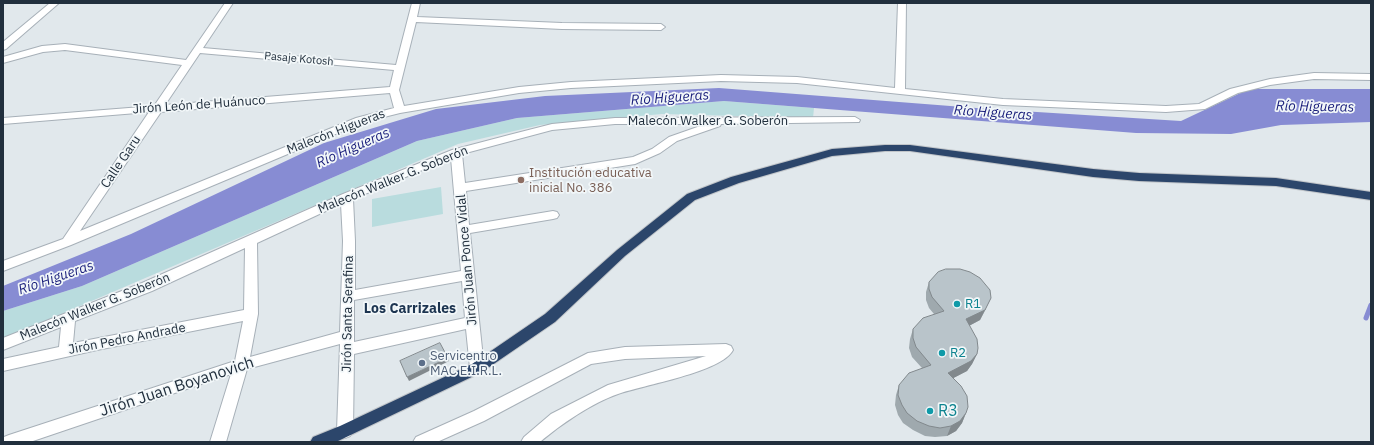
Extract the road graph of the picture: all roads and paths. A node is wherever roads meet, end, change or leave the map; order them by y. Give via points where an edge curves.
1 (55, 3) edge
2 (229, 3) edge
3 (412, 3) edge
4 (416, 3) edge
5 (902, 3) edge
6 (413, 19) junction
7 (661, 27) dead end
8 (3, 47) edge
9 (198, 50) junction
10 (3, 60) edge
11 (190, 63) junction
12 (400, 68) junction
13 (1371, 77) edge
14 (394, 90) junction
15 (900, 92) junction
16 (158, 108) junction
17 (400, 110) junction
18 (668, 120) junction
19 (725, 120) junction
20 (855, 120) dead end
21 (3, 121) edge
22 (673, 139) junction
23 (456, 152) junction
24 (460, 188) junction
25 (1371, 196) edge
26 (346, 197) junction
27 (553, 215) dead end
28 (464, 230) junction
29 (252, 240) junction
30 (67, 242) junction
31 (3, 266) edge
32 (468, 274) junction
33 (348, 296) junction
34 (251, 314) junction
35 (68, 319) junction
36 (472, 322) junction
37 (348, 342) junction
38 (3, 344) edge
39 (66, 351) junction
40 (3, 365) edge
41 (241, 365) junction
42 (477, 368) junction
43 (345, 432) junction
44 (8, 442) edge
45 (218, 442) edge
46 (318, 442) edge
47 (421, 442) edge
48 (529, 442) edge

1 - 8 street
2 - 9 street, Calle Garu
3 - 4 street
4 - 6 street
5 - 15 street
6 - 7 street via 562,26
6 - 12 street
9 - 11 street, Calle Garu
9 - 12 street, Pasaje Kotosh
10 - 11 street via 42,49 65,47
11 - 16 street, Calle Garu
12 - 14 street
13 - 15 street, Malecón Higueras via 1314,76 1270,82 1234,91 1201,107 1166,109 1003,102
14 - 16 street, Jirón León de Huánuco
14 - 17 street
15 - 17 street, Malecón Higueras via 790,80 722,78 519,90
16 - 21 street, Jirón León de Huánuco
16 - 30 street, Calle Garu
17 - 30 street, Malecón Higueras via 360,120
18 - 19 street, Malecón Walker G. Soberón
18 - 22 street
18 - 23 street, Malecón Walker G. Soberón via 615,121 552,127
19 - 20 street, Malecón Walker G. Soberón
19 - 22 street
22 - 24 street via 656,151 635,160
23 - 24 street, Jirón Juan Ponce Vidal
23 - 26 street, Malecón Walker G. Soberón
24 - 28 street, Jirón Juan Ponce Vidal
25 - 42 highway via 1276,182 1139,177 1086,172 910,148 832,153 736,180 691,197 621,253 550,318
26 - 29 street, Malecón Walker G. Soberón
26 - 33 street, Jirón Santa Serafina via 349,241
27 - 28 street
28 - 32 street, Jirón Juan Ponce Vidal
29 - 34 street
29 - 35 street, Malecón Walker G. Soberón
30 - 31 street, Malecón Higueras
32 - 33 street
32 - 36 street, Jirón Juan Ponce Vidal
33 - 37 street, Jirón Santa Serafina
34 - 39 street, Jirón Pedro Andrade
34 - 41 street
35 - 38 street, Malecón Walker G. Soberón
35 - 39 street
36 - 37 street, Jirón Juan Boyanovich
36 - 42 street, Jirón Juan Ponce Vidal
37 - 41 street, Jirón Juan Boyanovich
37 - 43 street, Jirón Santa Serafina
39 - 40 street, Jirón Pedro Andrade
41 - 44 street, Jirón Juan Boyanovich
41 - 45 street
42 - 43 highway
43 - 46 highway
47 - 48 street via 479,416 588,359 625,353 726,350 711,361 613,389 556,419

